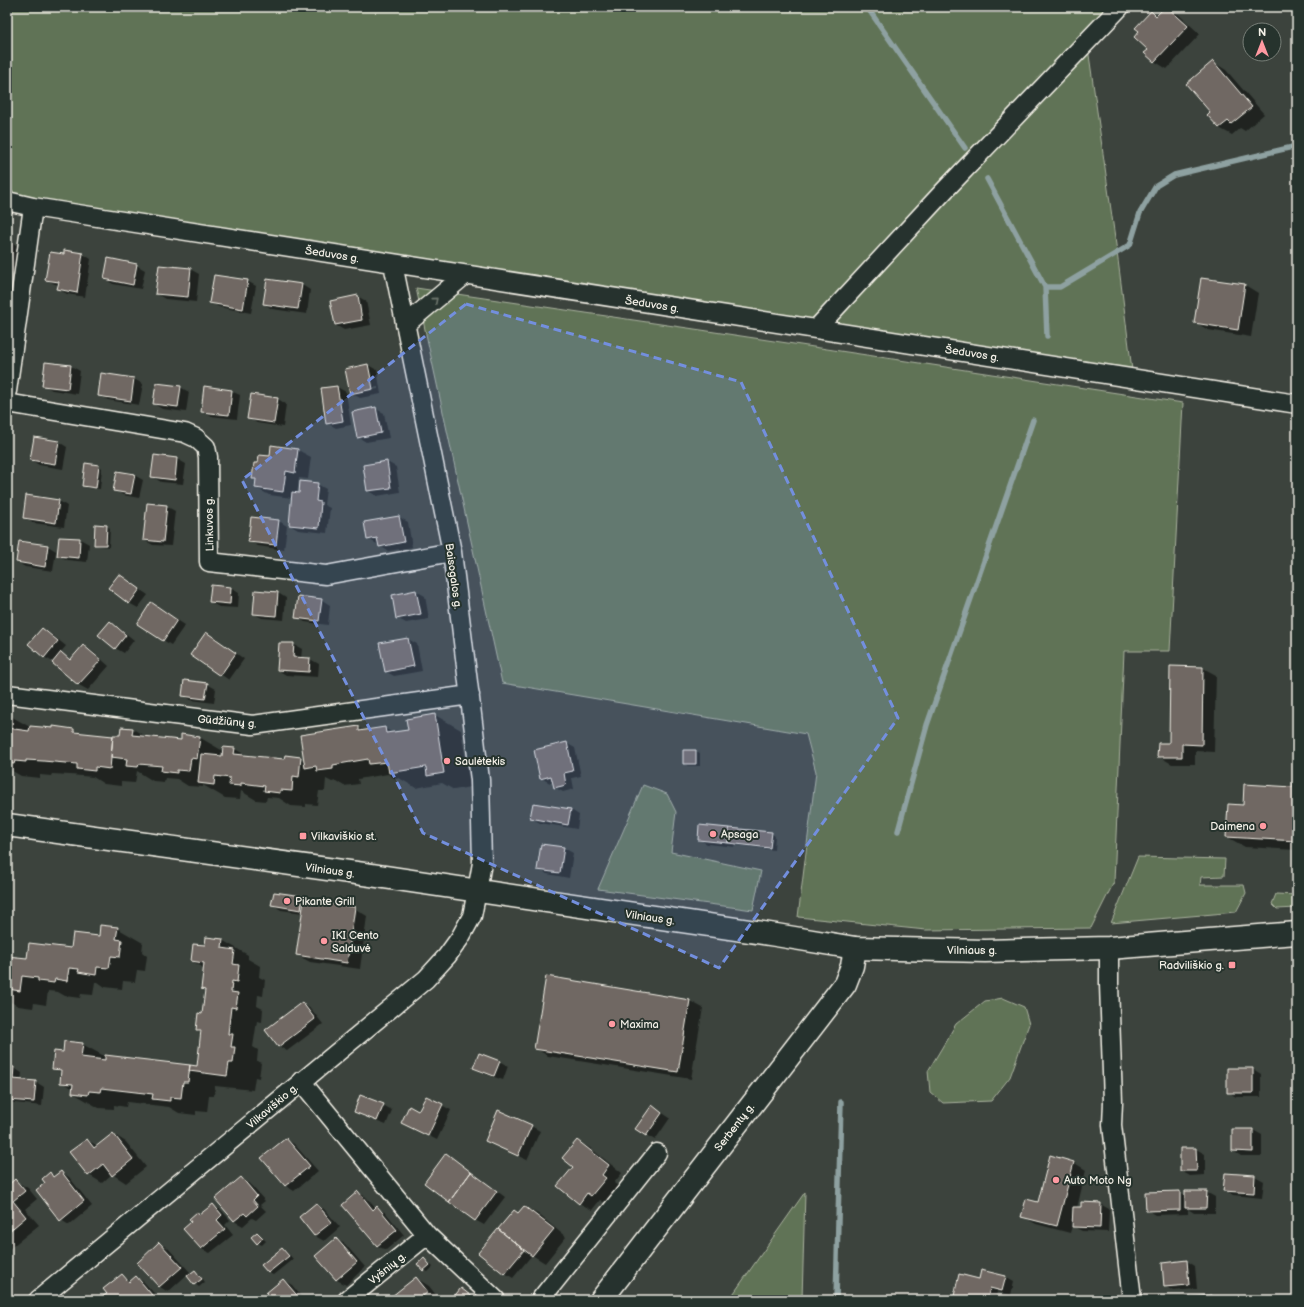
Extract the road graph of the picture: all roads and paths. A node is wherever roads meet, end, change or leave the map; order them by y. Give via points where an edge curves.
1 (1120, 7) edge
2 (7, 201) edge
3 (33, 207) junction
4 (393, 264) junction
5 (465, 275) junction
6 (405, 325) junction
7 (816, 329) junction
8 (7, 391) edge
9 (7, 403) edge
10 (1297, 404) edge
11 (452, 552) junction
12 (7, 694) edge
13 (470, 695) junction
14 (7, 825) edge
15 (478, 892) junction
16 (1297, 933) edge
17 (855, 948) junction
18 (1108, 948) junction
19 (301, 1081) junction
20 (657, 1153) dead end
21 (427, 1235) junction
22 (38, 1300) edge
23 (347, 1300) edge
24 (496, 1300) edge
25 (540, 1300) edge
26 (601, 1300) edge
27 (1132, 1300) edge

1 - 7 street
2 - 3 street, Šeduvos g.
3 - 4 street, Šeduvos g.
3 - 8 street
4 - 5 street, Šeduvos g.
4 - 6 street, Baisogalos g.
6 -> 5 street
5 - 7 street, Šeduvos g.
6 - 11 street, Baisogalos g.
7 - 10 street, Šeduvos g.
9 - 11 street, Linkuvos g. via 185,433 196,438 206,446 208,457 209,562 326,575
11 - 13 street, Baisogalos g.
12 - 13 street, Gūdžiūnų g. via 253,725
13 - 15 street, Baisogalos g. via 480,780 482,863
14 - 15 main road, Vilniaus g.
15 - 17 main road, Vilniaus g.
15 - 19 street, Vilkaviškio g. via 472,916 448,956 426,979
16 - 18 main road, Vilniaus g.
17 - 18 main road, Vilniaus g. via 985,951
17 - 26 main road, Serbentų g. via 845,984
18 - 27 street via 1112,1125
19 - 21 street
19 - 22 street, Vilkaviškio g.
20 - 25 street
21 - 23 street, Vyšnių g.
21 - 24 street

